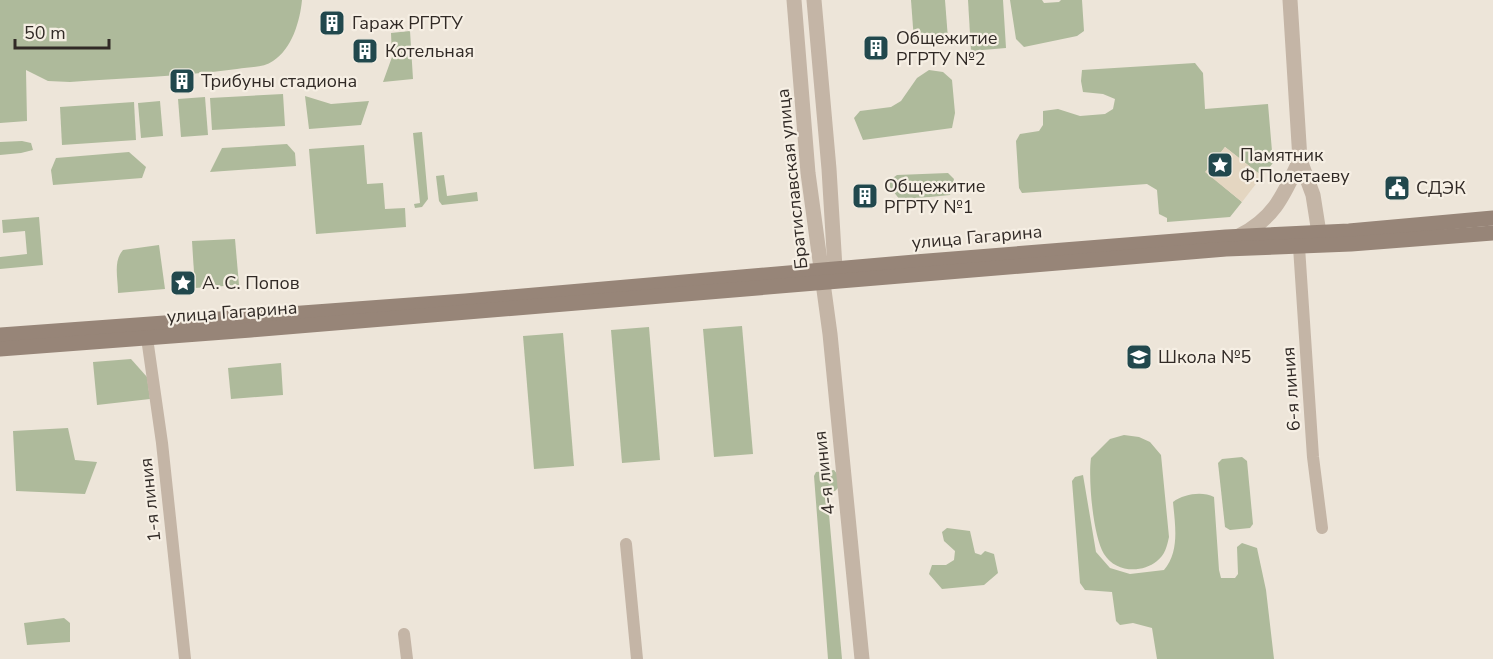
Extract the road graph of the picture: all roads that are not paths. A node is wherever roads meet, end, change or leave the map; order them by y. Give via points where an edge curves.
1 (794, 0) edge
2 (814, 0) edge
3 (1290, 0) edge
4 (1300, 160) junction
5 (1493, 218) edge
6 (1319, 233) junction
7 (1493, 233) edge
8 (1239, 236) junction
9 (1351, 244) junction
10 (1299, 247) junction
11 (827, 274) junction
12 (466, 307) junction
13 (0, 335) edge
14 (147, 338) junction
15 (0, 349) edge
16 (1322, 528) dead end
17 (626, 544) dead end
18 (404, 634) dead end
19 (185, 659) edge
20 (407, 659) edge
21 (637, 659) edge
22 (862, 659) edge

1 - 11 street, Братиславская улица via 808,173
2 - 11 street, Братиславская улица via 829,169
3 - 4 street
4 - 6 street via 1313,195
4 - 8 street via 1279,203 1255,228
5 - 6 main road, улица Гагарина
6 - 8 main road, улица Гагарина
6 - 9 main road
6 - 10 main road
7 - 9 main road, улица Гагарина
8 - 11 main road, улица Гагарина
9 - 10 main road, улица Гагарина
10 - 11 main road, улица Гагарина
10 - 16 street, 6-я линия via 1313,458
11 - 12 main road, улица Гагарина
11 - 22 street, 4-я линия
12 - 13 main road, улица Гагарина
12 - 14 main road, улица Гагарина
14 - 15 main road, улица Гагарина
14 - 19 street, 1-я линия
17 - 21 street
18 - 20 street

